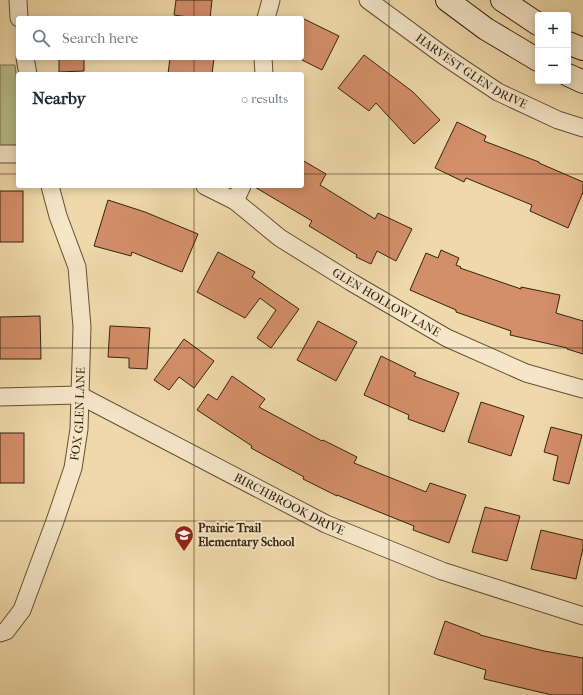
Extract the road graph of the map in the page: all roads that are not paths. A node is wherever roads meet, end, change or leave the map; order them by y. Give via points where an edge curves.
1 (18, 0) edge
2 (270, 0) edge
3 (368, 0) edge
4 (447, 0) edge
5 (502, 0) edge
6 (19, 16) edge
7 (266, 16) edge
8 (535, 22) edge
9 (571, 44) edge
10 (583, 49) edge
11 (535, 58) edge
12 (25, 60) edge
13 (263, 60) edge
14 (28, 72) edge
15 (264, 72) edge
16 (571, 76) edge
17 (583, 82) edge
18 (583, 128) edge
19 (0, 154) edge
20 (16, 154) edge
21 (51, 188) edge
22 (214, 188) edge
23 (238, 193) edge
24 (583, 389) edge
25 (79, 395) junction
26 (0, 397) edge
27 (583, 616) edge
28 (3, 632) edge

1 - 6 street
2 - 7 street
3 - 18 street, HARVEST GLEN DRIVE via 498,92 558,120
4 - 11 main road via 486,29
5 - 8 main road
9 - 10 main road
12 - 14 street
13 - 15 street
16 - 17 main road
19 - 20 street
21 - 25 street, FOX GLEN LANE via 77,267 82,327
22 - 23 street, GLEN HOLLOW LANE
23 - 24 street, GLEN HOLLOW LANE via 280,238 447,338 526,373
25 - 26 street, BIRCHBROOK DRIVE
25 - 27 street, BIRCHBROOK DRIVE via 326,524 442,571
25 - 28 street, FOX GLEN LANE via 79,428 73,468 22,610

